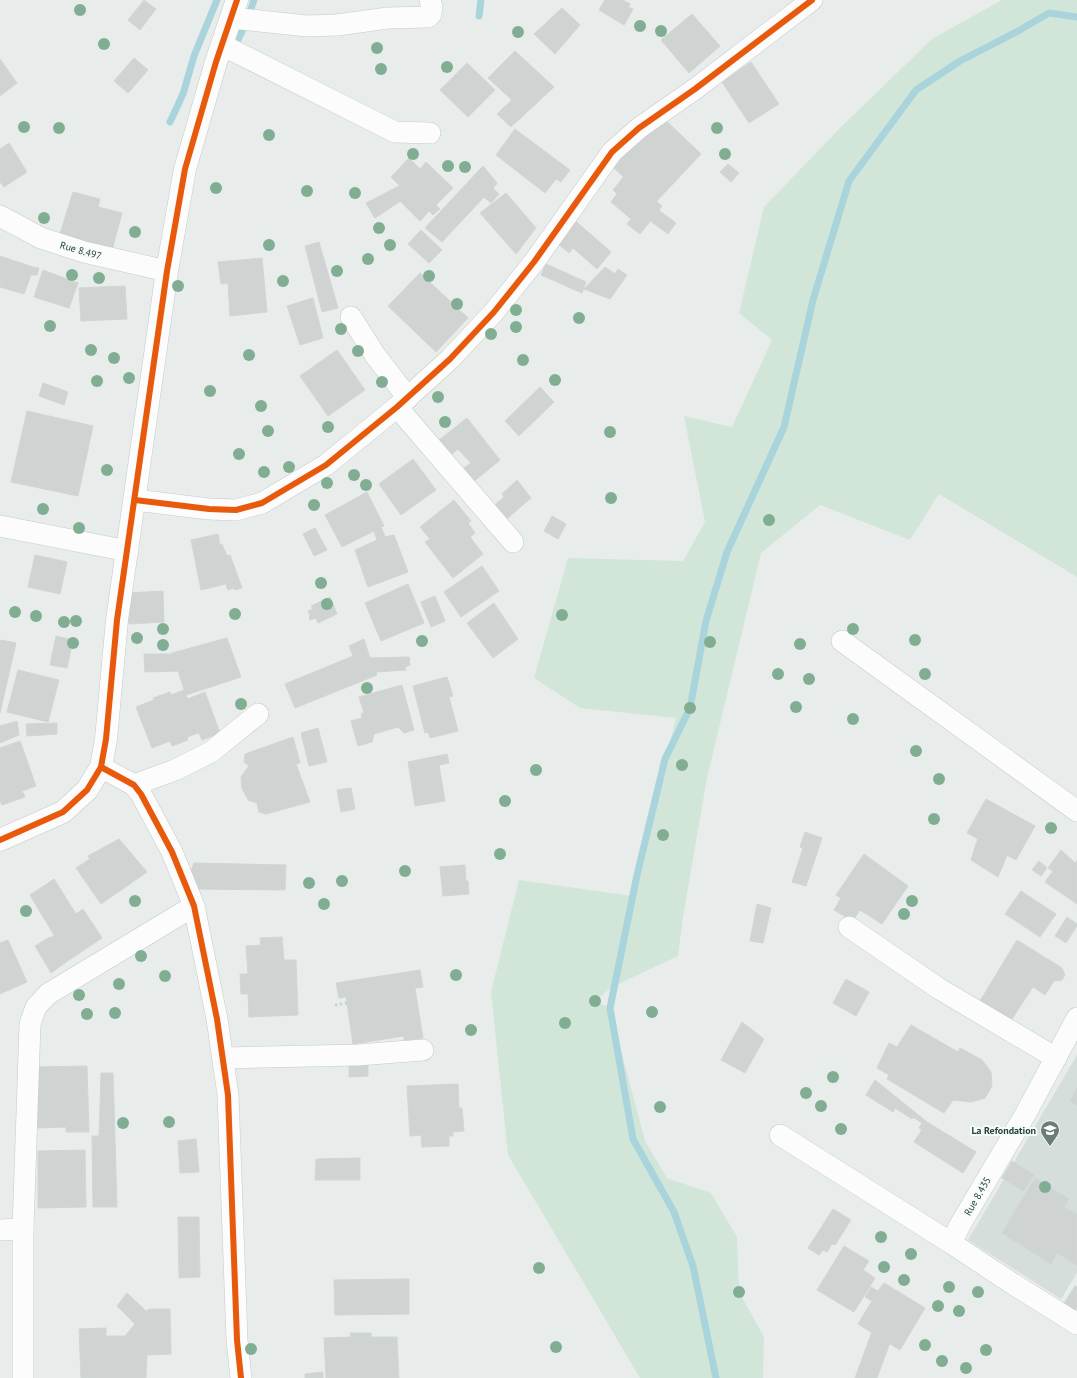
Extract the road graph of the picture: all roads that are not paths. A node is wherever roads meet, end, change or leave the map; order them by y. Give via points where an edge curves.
1 (430, 0) edge
2 (812, 0) edge
3 (234, 9) edge
4 (222, 45) junction
5 (430, 133) dead end
6 (0, 216) edge
7 (167, 271) junction
8 (351, 317) dead end
9 (402, 403) junction
10 (135, 500) junction
11 (0, 526) edge
12 (513, 542) dead end
13 (128, 551) junction
14 (842, 641) dead end
15 (258, 714) dead end
16 (101, 767) junction
17 (134, 785) junction
18 (1077, 811) edge
19 (0, 840) edge
20 (194, 906) junction
21 (849, 927) dead end
22 (1077, 1018) edge
23 (423, 1050) dead end
24 (223, 1058) junction
25 (1056, 1058) junction
26 (780, 1136) dead end
27 (23, 1229) junction
28 (0, 1230) edge
29 (951, 1243) junction
30 (1077, 1324) edge
31 (23, 1378) edge
32 (240, 1378) edge

1 - 3 street via 432,14 428,17 388,18 336,25 307,26
2 - 9 street via 639,128 612,152 534,262 494,312 450,359
3 - 4 street
4 - 5 street via 395,132
4 - 7 street via 185,170
6 - 7 street, Rue 8.497 via 41,238 84,252
7 - 10 street
8 - 9 street
9 - 10 street via 326,465 262,503 236,510
9 - 12 street
10 - 13 street
11 - 13 street
13 - 16 street via 117,620
14 - 18 street
15 - 17 street via 211,752 175,770
16 - 17 street
16 - 19 street via 87,790 63,812
17 - 20 street via 172,852
20 - 24 street
20 - 27 street via 48,994 36,1007 30,1024
21 - 25 street via 938,988
22 - 25 street, Rue 8.435
23 - 24 street via 358,1055
24 - 32 street via 228,1095
25 - 29 street, Rue 8.435
26 - 29 street
27 - 28 street
27 - 31 street
29 - 30 street

